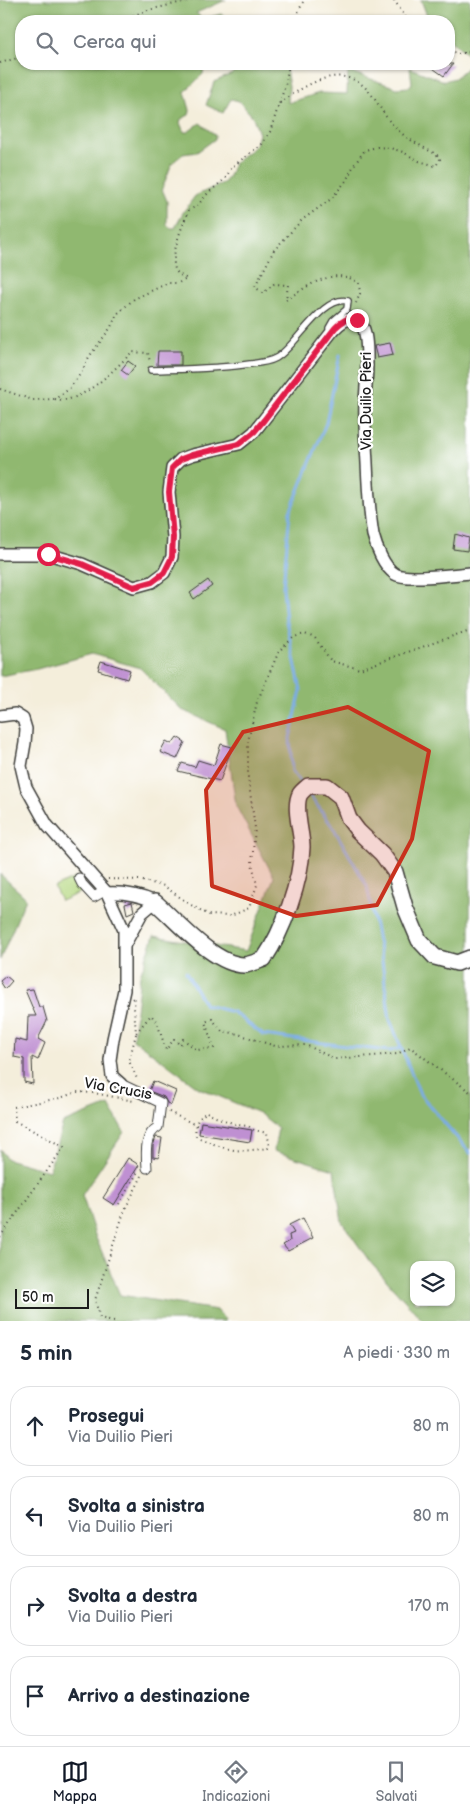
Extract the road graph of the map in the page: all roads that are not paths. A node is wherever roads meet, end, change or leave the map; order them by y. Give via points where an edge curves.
1 (331, 333) junction
2 (151, 370) road end
3 (0, 554) edge
4 (470, 573) edge
5 (0, 716) edge
6 (79, 878) dead end
7 (107, 893) junction
8 (155, 902) junction
9 (124, 947) junction
10 (470, 958) edge
11 (121, 1084) joint
12 (144, 1167) road end

1 - 2 lane via 329,328 347,309 348,301 338,300 322,310 274,360 220,369
1 - 3 street via 254,432 239,444 192,455 181,459 172,468 169,492 172,557 164,573 152,582 134,587 82,564 48,554
1 - 4 street, Via Duilio Pieri via 350,318 363,326 373,536 387,566 395,574 406,577
5 - 7 street via 15,714 23,719 26,743 21,766 26,787 48,824
6 - 7 street via 94,897
7 - 8 street via 139,895
7 - 9 street via 124,930
8 - 9 street via 142,913
8 - 10 street via 204,948 223,959 245,965 264,959 274,944 299,876 302,846 298,806 304,790 327,786 341,797 349,819 395,872 419,940 436,957 457,963
9 - 11 street via 124,990 110,1060 112,1076
11 - 12 street via 161,1104 158,1127 152,1131 146,1147

